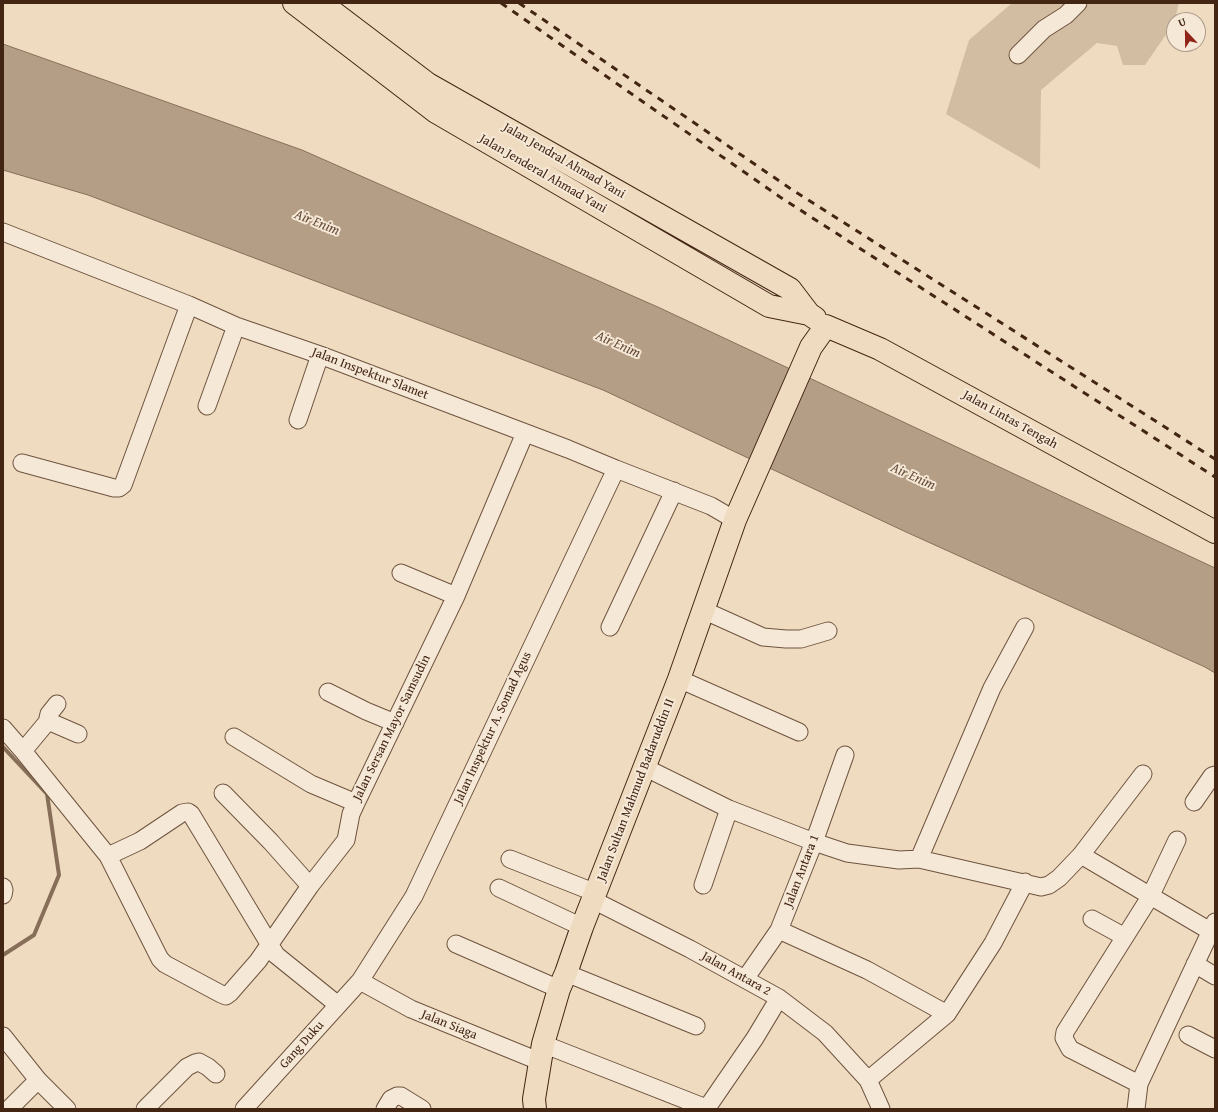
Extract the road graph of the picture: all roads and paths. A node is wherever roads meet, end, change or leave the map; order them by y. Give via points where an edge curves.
1 (294, 3) edge
2 (321, 3) edge
3 (1078, 3) edge
4 (1018, 55) dead end
5 (3, 232) edge
6 (189, 305) junction
7 (817, 320) junction
8 (236, 326) junction
9 (320, 355) junction
10 (207, 406) dead end
11 (298, 420) dead end
12 (525, 433) junction
13 (22, 464) dead end
14 (616, 470) junction
15 (674, 491) junction
16 (735, 520) junction
17 (1215, 532) edge
18 (401, 573) dead end
19 (456, 596) junction
20 (703, 610) junction
21 (610, 628) dead end
22 (1025, 628) dead end
23 (828, 631) dead end
24 (678, 679) junction
25 (328, 692) dead end
26 (57, 704) dead end
27 (48, 722) junction
28 (395, 723) junction
29 (3, 728) edge
30 (799, 732) dead end
31 (78, 734) dead end
32 (234, 737) dead end
33 (23, 751) junction
34 (845, 755) dead end
35 (644, 767) junction
36 (1143, 774) dead end
37 (1215, 775) edge
38 (223, 793) dead end
39 (1194, 802) dead end
40 (356, 803) junction
41 (729, 809) junction
42 (1177, 840) dead end
43 (814, 842) junction
44 (108, 856) junction
45 (1081, 856) junction
46 (510, 858) dead end
47 (919, 859) junction
48 (1024, 882) junction
49 (703, 885) dead end
50 (310, 886) junction
51 (3, 887) edge
52 (499, 888) dead end
53 (3, 895) edge
54 (594, 897) junction
55 (1150, 897) junction
56 (1092, 919) dead end
57 (582, 927) junction
58 (1213, 927) edge
59 (779, 930) junction
60 (1125, 937) junction
61 (456, 944) dead end
62 (270, 945) junction
63 (1195, 964) junction
64 (1215, 976) edge
65 (746, 979) junction
66 (360, 981) junction
67 (562, 981) junction
68 (779, 998) junction
69 (338, 1005) junction
70 (947, 1014) junction
71 (696, 1026) dead end
72 (1188, 1035) dead end
73 (3, 1036) edge
74 (1215, 1049) edge
75 (542, 1053) junction
76 (216, 1074) dead end
77 (38, 1080) junction
78 (868, 1080) junction
79 (1139, 1084) junction
80 (701, 1106) joint
81 (9, 1109) edge
82 (67, 1109) edge
83 (145, 1109) edge
84 (244, 1109) edge
85 (385, 1109) edge
86 (422, 1109) edge
87 (535, 1109) edge
88 (881, 1109) edge
89 (1136, 1109) edge

1 - 7 highway, Jalan Jenderal Ahmad Yani via 436,112 769,306
2 - 7 highway, Jalan Jendral Ahmad Yani via 428,84 790,289
3 - 4 street via 1066,16 1034,38
5 - 6 street, Jalan Inspektur Slamet
6 - 8 street, Jalan Inspektur Slamet
6 - 13 street via 123,485 114,488
7 - 16 highway, Jalan Sultan Mahmud Badaruddin II via 811,347
7 - 17 highway, Jalan Lintas Tengah via 880,349
8 - 9 street, Jalan Inspektur Slamet
8 - 10 street
9 - 11 street
9 - 12 street, Jalan Inspektur Slamet
12 - 14 street, Jalan Inspektur Slamet
12 - 19 street, Jalan Sersan Mayor Samsudin
14 - 15 street, Jalan Inspektur Slamet
14 - 66 street, Jalan Inspektur A. Somad Agus via 414,896
15 - 16 street, Jalan Inspektur Slamet via 711,506
15 - 21 street
16 - 20 highway, Jalan Sultan Mahmud Badaruddin II
18 - 19 street
19 - 28 street, Jalan Sersan Mayor Samsudin
20 - 23 street via 763,637 801,639
20 - 24 highway, Jalan Sultan Mahmud Badaruddin II
22 - 47 street via 992,688
24 - 30 street
24 - 35 highway, Jalan Sultan Mahmud Badaruddin II
25 - 28 street
26 - 27 street via 49,714
27 - 31 street
27 - 33 street
28 - 40 street, Jalan Sersan Mayor Samsudin
29 - 33 street
32 - 40 street via 311,784
33 - 44 street
34 - 43 street, Jalan Antara 1
35 - 41 street
35 - 54 highway, Jalan Sultan Mahmud Badaruddin II
36 - 45 street
37 - 39 street
38 - 50 street
40 - 50 street, Jalan Sersan Mayor Samsudin via 346,840
41 - 43 street
41 - 49 street
42 - 55 street
43 - 47 street via 848,853 899,860
43 - 59 street, Jalan Antara 1
44 - 62 street via 140,841 188,812
44 - 62 street, Jalan Sersan Mayor Samsudin via 160,959 165,964 226,996
45 - 48 street via 1049,885 1041,887
45 - 55 street
46 - 54 street, Jalan Antara 2
47 - 48 street
48 - 70 street via 993,943
50 - 62 street, Jalan Sersan Mayor Samsudin
51 - 53 street
52 - 57 street
54 - 57 highway, Jalan Sultan Mahmud Badaruddin II
54 - 65 street, Jalan Antara 2
55 - 58 street
55 - 60 street
56 - 60 street
57 - 67 highway, Jalan Sultan Mahmud Badaruddin II
58 - 63 street
59 - 65 street, Jalan Antara 1
59 - 70 street via 867,970
60 - 79 street via 1065,1032 1064,1038 1070,1049
61 - 67 street
62 - 69 street via 276,955
63 - 64 street
63 - 79 street
65 - 68 street, Jalan Antara 2
66 - 69 street, Gang Duku
66 - 75 street, Jalan Siaga via 411,1009
67 - 71 street
67 - 75 highway, Jalan Sultan Mahmud Badaruddin II
68 - 78 street via 825,1033
68 - 80 street, Jalan Antara 2 via 709,1105
69 - 84 street, Gang Duku
70 - 78 street
72 - 74 street
73 - 77 street
75 - 80 street, Jalan Siaga
75 - 87 highway, Jalan Sultan Mahmud Badaruddin II via 534,1099
76 - 83 street via 199,1062 195,1063
77 - 81 street
77 - 82 street
78 - 88 street
79 - 89 street
85 - 86 street via 391,1099 397,1096

